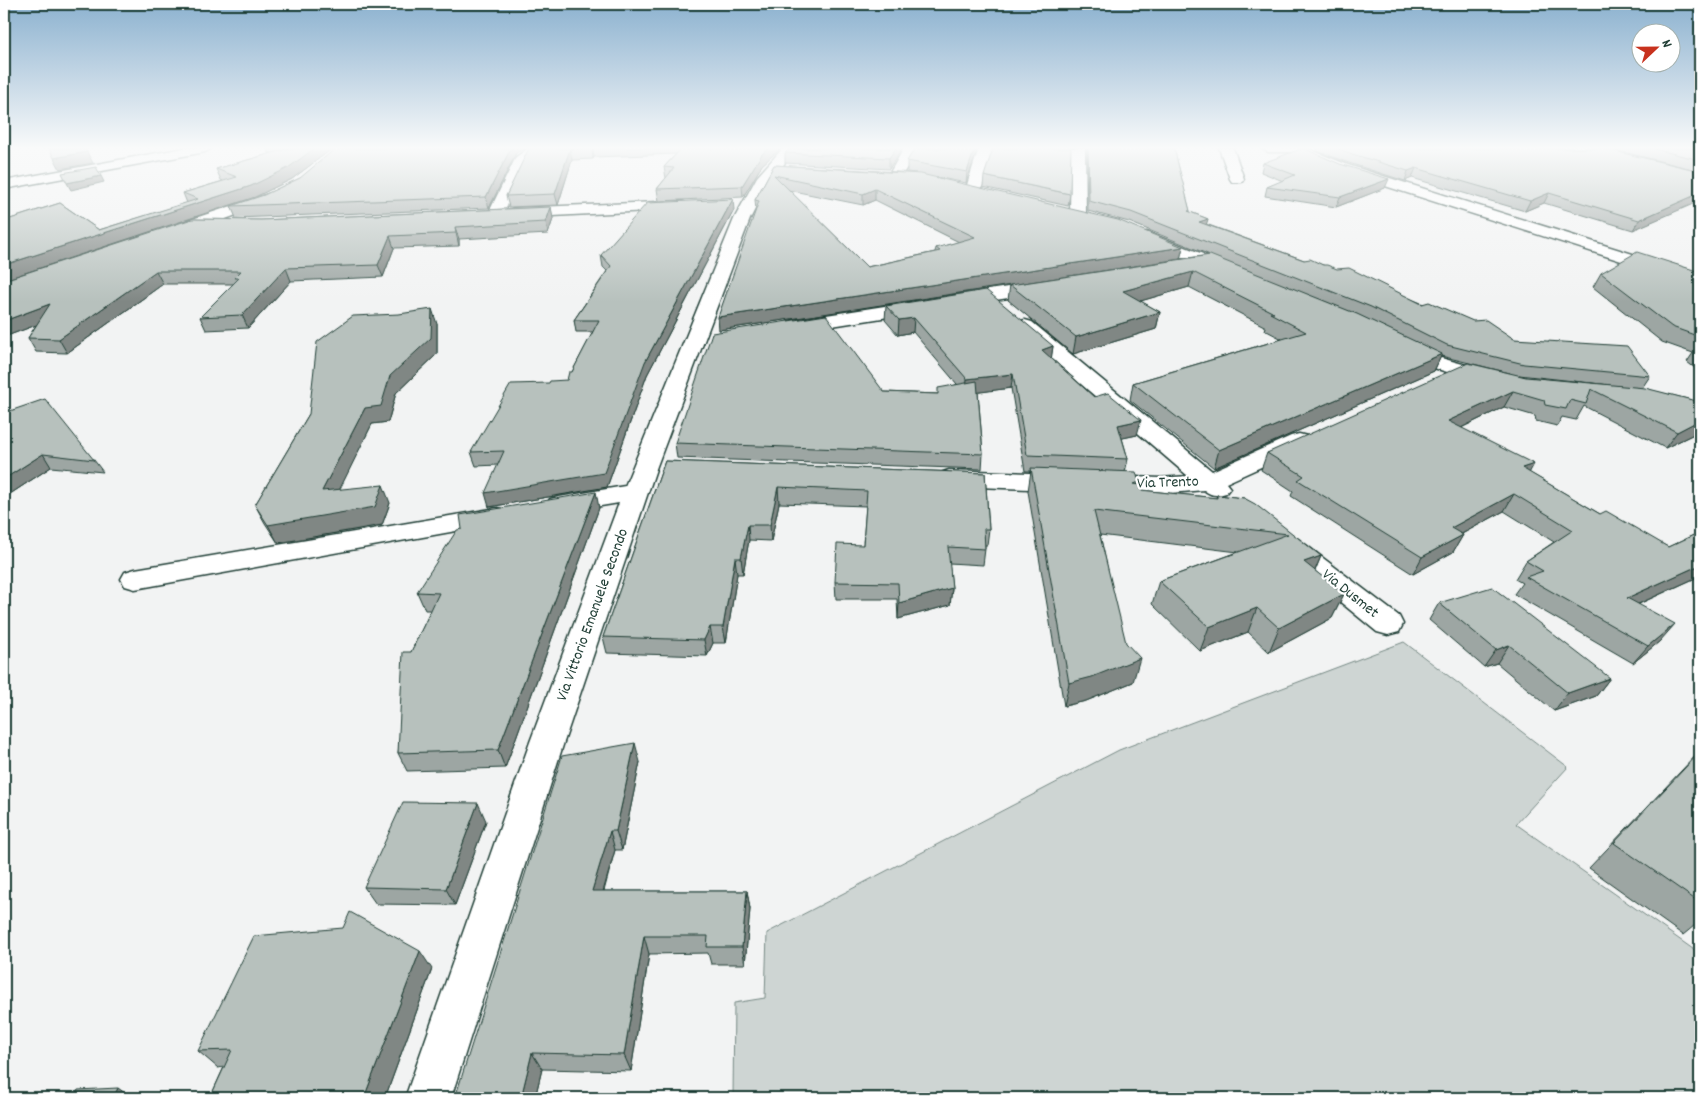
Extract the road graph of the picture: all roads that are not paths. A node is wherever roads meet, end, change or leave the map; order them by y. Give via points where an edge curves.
1 (264, 199) edge
2 (503, 199) edge
3 (743, 199) edge
4 (1078, 199) edge
5 (1443, 199) edge
6 (701, 205) edge
7 (1058, 210) edge
8 (496, 214) junction
9 (1078, 214) junction
10 (477, 215) edge
11 (1095, 220) edge
12 (193, 224) junction
13 (236, 226) edge
14 (1130, 230) edge
15 (155, 237) edge
16 (1208, 262) junction
17 (1700, 266) edge
18 (1170, 268) edge
19 (1244, 276) edge
20 (1692, 278) edge
21 (1065, 284) edge
22 (989, 296) junction
23 (774, 329) edge
24 (1390, 339) edge
25 (1458, 370) junction
26 (1509, 382) edge
27 (1424, 385) edge
28 (1317, 434) edge
29 (650, 475) junction
30 (924, 477) edge
31 (1209, 482) junction
32 (1233, 500) edge
33 (1271, 531) edge
34 (135, 579) dead end
35 (1388, 624) dead end
36 (428, 1098) edge

1 - 12 street
2 - 8 street
3 - 29 street, Via Vittorio Emanuele Secondo via 705,340
4 - 9 street
5 - 20 street
6 - 8 street
7 - 9 street
8 - 10 street
9 - 11 street
12 - 13 street
12 - 15 street
14 - 16 street
16 - 18 street
16 - 19 street
17 - 20 street
21 - 22 street
22 - 23 street
22 - 31 street
24 - 25 street via 1434,362
25 - 26 street
25 - 27 street
28 - 31 street, Via Trento
29 - 34 street via 527,511
29 - 36 street, Via Vittorio Emanuele Secondo via 547,742
30 - 31 street, Via Trento via 1160,486
31 - 32 street
33 - 35 street, Via Dusmet

